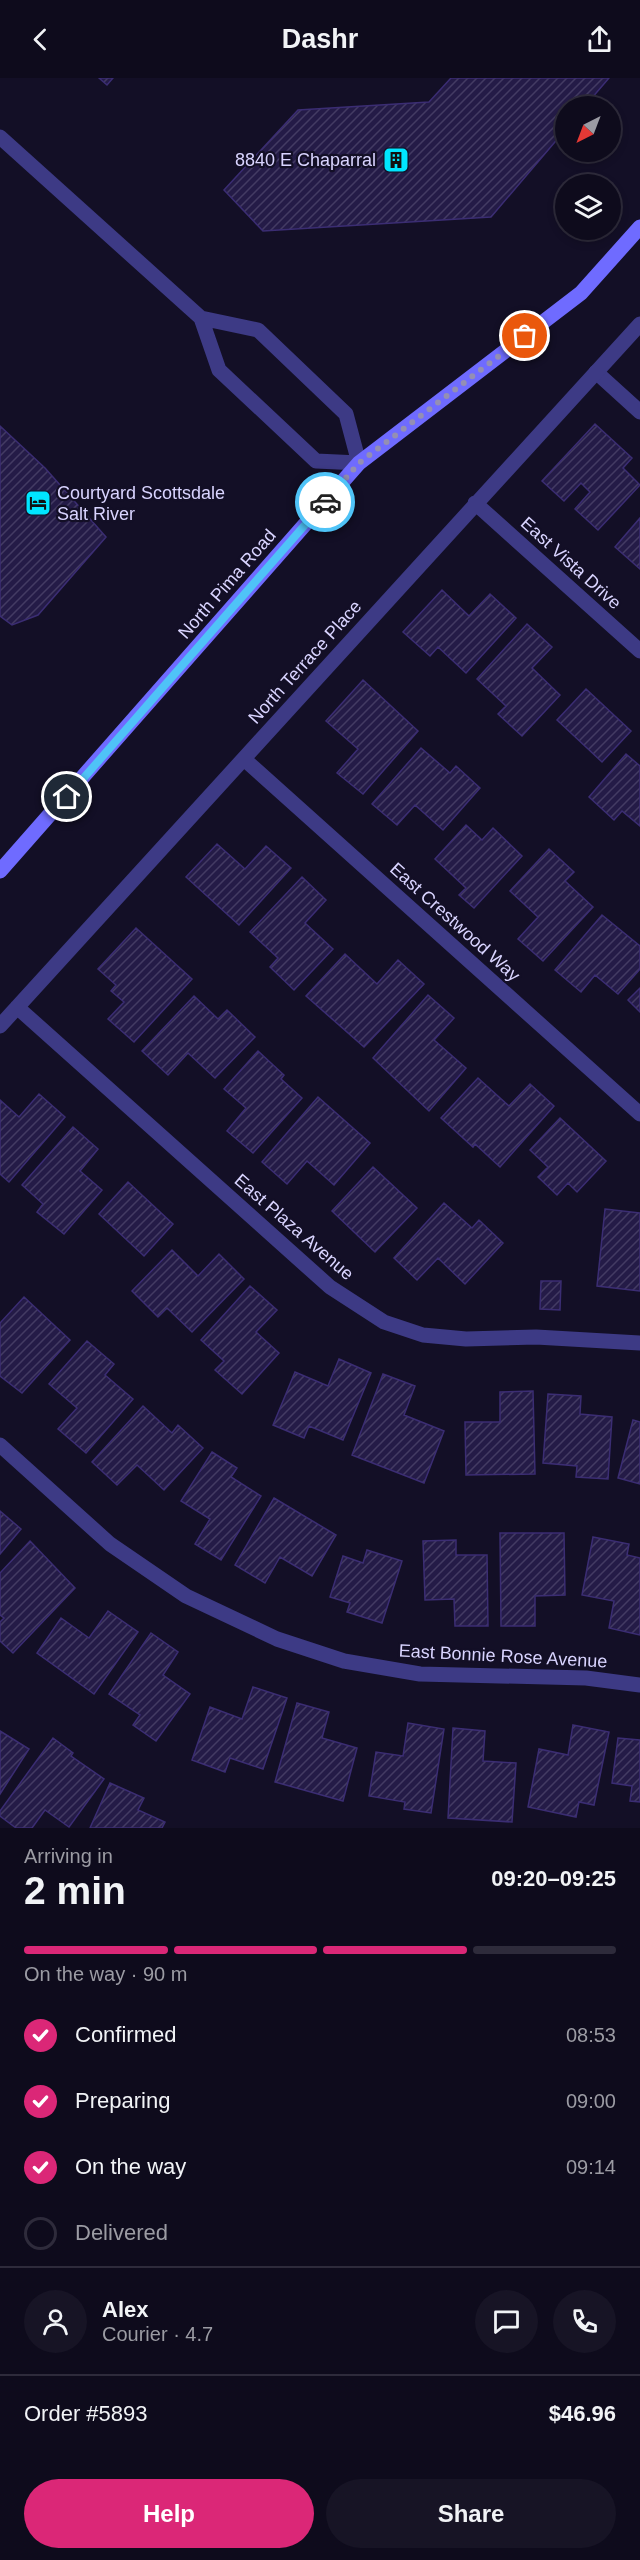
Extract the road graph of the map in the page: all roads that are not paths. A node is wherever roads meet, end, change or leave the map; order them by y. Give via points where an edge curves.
1 (0, 137) edge
2 (640, 228) edge
3 (201, 318) junction
4 (640, 324) edge
5 (596, 372) junction
6 (640, 412) edge
7 (359, 463) junction
8 (475, 503) junction
9 (640, 651) edge
10 (244, 759) junction
11 (0, 871) edge
12 (17, 1007) junction
13 (0, 1026) edge
14 (640, 1114) edge
15 (640, 1343) edge
16 (0, 1445) edge
17 (640, 1685) edge

1 - 3 street
2 - 7 main road, North Pima Road via 581,293
3 - 7 street via 258,330 292,361 346,414
3 - 7 street via 219,370 309,455 316,461
4 - 5 street, North Terrace Place
5 - 6 street
5 - 8 street, North Terrace Place
7 - 11 main road, North Pima Road
8 - 9 street, East Vista Drive
8 - 10 street, North Terrace Place
10 - 12 street, North Terrace Place
10 - 14 street, East Crestwood Way
12 - 13 street, North Terrace Place
12 - 15 street, East Plaza Avenue via 330,1287 384,1322 423,1335 466,1339 536,1337
16 - 17 street, East Bonnie Rose Avenue via 110,1544 186,1596 277,1639 344,1661 420,1674 586,1678

